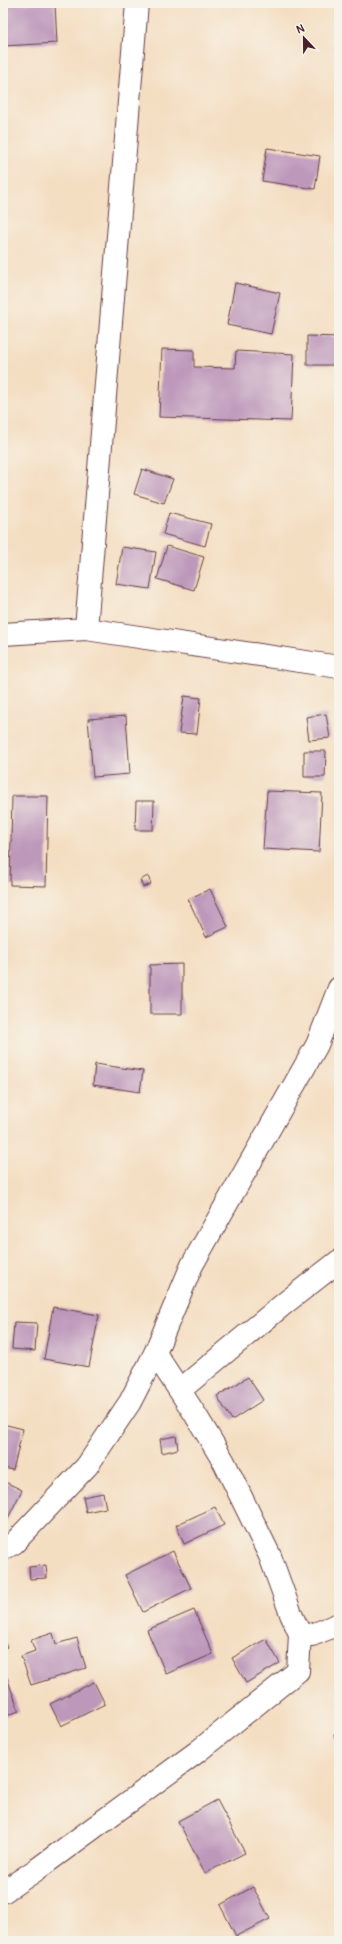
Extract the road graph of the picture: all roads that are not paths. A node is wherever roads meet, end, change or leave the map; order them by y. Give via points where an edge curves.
1 (137, 3) edge
2 (86, 629) junction
3 (3, 634) edge
4 (339, 667) edge
5 (339, 988) edge
6 (339, 1261) edge
7 (155, 1353) junction
8 (180, 1390) junction
9 (3, 1549) edge
10 (339, 1624) edge
11 (300, 1634) junction
12 (3, 1892) edge

1 - 2 street
2 - 3 street
2 - 4 street
5 - 7 street via 317,1046 192,1265
6 - 8 street via 285,1302
7 - 8 street
7 - 9 street via 130,1402 87,1466 14,1543
8 - 11 street via 231,1475 270,1556
10 - 11 street via 312,1636
11 - 12 street via 298,1671 197,1752

